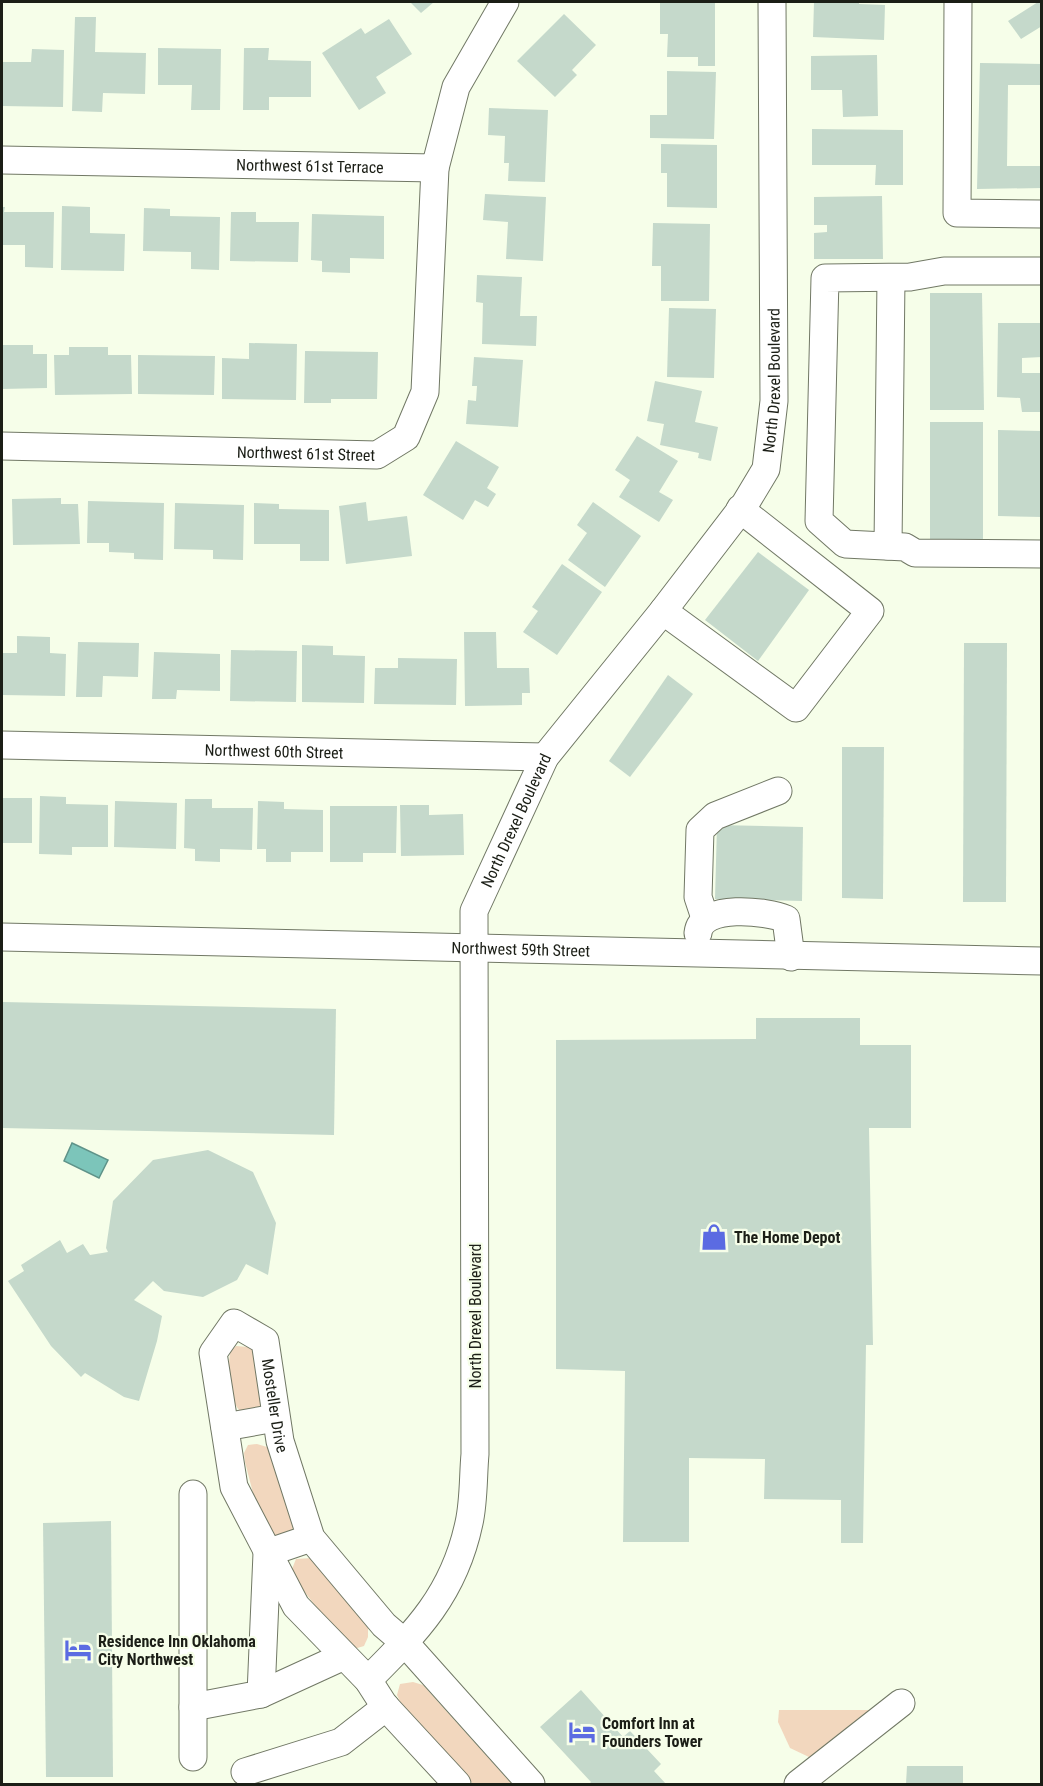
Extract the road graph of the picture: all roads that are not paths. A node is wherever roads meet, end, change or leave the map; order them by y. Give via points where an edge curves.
1 (505, 2) edge
2 (772, 2) edge
3 (958, 2) edge
4 (2, 160) edge
5 (435, 168) junction
6 (1041, 214) edge
7 (1041, 272) edge
8 (891, 278) junction
9 (2, 446) edge
10 (740, 509) junction
11 (888, 546) junction
12 (1041, 554) edge
13 (663, 611) junction
14 (2, 745) edge
15 (545, 757) junction
16 (778, 791) dead end
17 (705, 918) junction
18 (2, 938) edge
19 (473, 948) junction
20 (696, 955) junction
21 (791, 957) junction
22 (1041, 961) edge
23 (275, 1418) junction
24 (225, 1427) junction
25 (193, 1494) dead end
26 (311, 1538) junction
27 (267, 1553) junction
28 (405, 1643) junction
29 (344, 1656) junction
30 (368, 1680) junction
31 (261, 1694) junction
32 (901, 1703) dead end
33 (193, 1707) junction
34 (386, 1707) junction
35 (193, 1757) dead end
36 (245, 1772) dead end
37 (457, 1785) edge
38 (531, 1785) edge
39 (798, 1785) edge

1 - 5 street via 456,87
2 - 10 street, North Drexel Boulevard via 774,401 766,469
3 - 6 street via 957,213
4 - 5 street, Northwest 61st Terrace
5 - 9 street, Northwest 61st Street via 424,392 406,437 377,455
7 - 8 street via 944,271
8 - 11 street
8 - 11 street via 825,278 819,521 845,544
10 - 13 street, North Drexel Boulevard
10 - 13 street via 870,611 796,708
11 - 12 street via 905,547 915,554
13 - 15 street, North Drexel Boulevard
14 - 15 street, Northwest 60th Street
15 - 19 street, North Drexel Boulevard via 474,911
16 - 17 street via 715,816 700,830 698,897
17 - 20 street via 699,925
17 - 21 street via 717,913 773,913 786,919
18 - 19 street, Northwest 59th Street
19 - 20 street, Northwest 59th Street
19 - 28 street, North Drexel Boulevard via 475,1454 470,1523 449,1587
20 - 21 street, Northwest 59th Street
21 - 22 street, Northwest 59th Street
23 - 24 street
23 - 24 street, Mosteller Drive via 265,1341 234,1323 213,1353
23 - 26 street, Mosteller Drive
24 - 27 street, Mosteller Drive via 234,1487
25 - 33 street
26 - 27 street
26 - 28 street, Mosteller Drive via 384,1625
27 - 29 street, Mosteller Drive via 296,1606
27 - 31 street
28 - 30 street, North Drexel Boulevard
28 - 38 street, Mosteller Drive
29 - 30 street, Mosteller Drive
29 - 31 street
30 - 34 street, Mosteller Drive
31 - 33 street
32 - 39 street
33 - 35 street
34 - 36 street via 341,1742
34 - 37 street, Mosteller Drive

